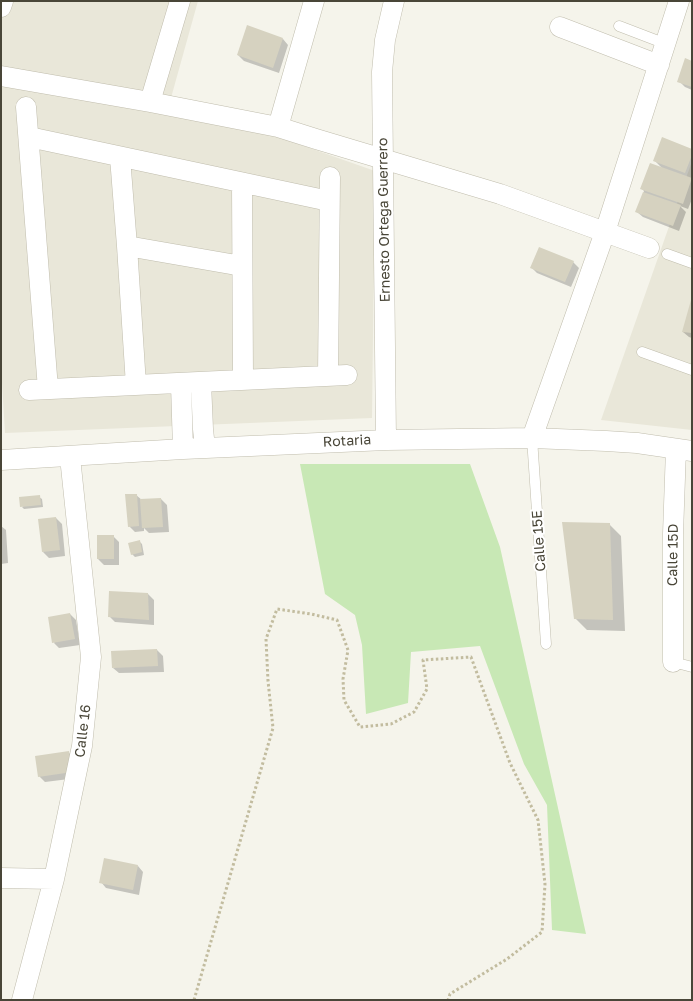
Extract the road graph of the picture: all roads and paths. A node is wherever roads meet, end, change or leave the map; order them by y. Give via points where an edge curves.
1 (3, 1) edge
2 (180, 1) edge
3 (314, 1) edge
4 (394, 1) edge
5 (679, 1) edge
6 (1, 7) edge
7 (619, 26) dead end
8 (560, 27) dead end
9 (666, 44) junction
10 (659, 65) junction
11 (1, 76) edge
12 (150, 102) junction
13 (26, 107) dead end
14 (278, 127) junction
15 (29, 137) junction
16 (120, 157) junction
17 (383, 160) junction
18 (330, 177) dead end
19 (242, 183) junction
20 (329, 202) junction
21 (604, 232) junction
22 (127, 246) junction
23 (658, 251) joint
24 (692, 263) edge
25 (242, 266) junction
26 (642, 352) dead end
27 (692, 370) edge
28 (243, 380) junction
29 (201, 383) junction
30 (181, 384) junction
31 (136, 385) junction
32 (532, 438) junction
33 (386, 440) junction
34 (205, 448) junction
35 (183, 449) junction
36 (684, 450) edge
37 (70, 457) junction
38 (1, 460) edge
39 (546, 644) dead end
40 (682, 664) edge
41 (1, 878) edge
42 (54, 879) junction
43 (22, 1000) edge
44 (194, 1000) edge
45 (448, 1000) edge

1 - 6 street
2 - 12 street
3 - 14 street
4 - 17 street, Ernesto Ortega Guerrero via 382,63
5 - 9 street
7 - 9 lane
8 - 10 street
9 - 10 street
10 - 21 street
11 - 12 street
12 - 14 street
13 - 15 street
14 - 17 street
15 - 16 street
15 - 31 street via 38,390
16 - 19 street
16 - 22 street
17 - 21 street via 500,194
17 - 33 street, Ernesto Ortega Guerrero
18 - 20 street
19 - 20 street
19 - 25 street
20 - 28 street via 338,375
21 - 23 street
21 - 32 street
22 - 25 street
22 - 31 street
23 - 24 lane
25 - 28 street
26 - 27 lane
28 - 29 street
29 - 30 street
29 - 34 street
30 - 31 street
30 - 35 street
32 - 33 street, Rotaria
32 - 36 street, Rotaria via 606,441
32 - 39 lane, Calle 15E
33 - 34 street, Rotaria
34 - 35 street, Rotaria
35 - 37 street, Rotaria
36 - 40 street, Calle 15D via 673,534
37 - 38 street, Rotaria
37 - 42 street, Calle 16 via 91,657 82,746
41 - 42 street
42 - 43 street, Calle 16
44 - 45 path via 273,728 266,639 277,610 337,620 348,650 343,680 344,700 360,726 391,724 414,712 427,689 423,660 471,657 510,763 538,820 545,884 542,932 507,959 450,994

